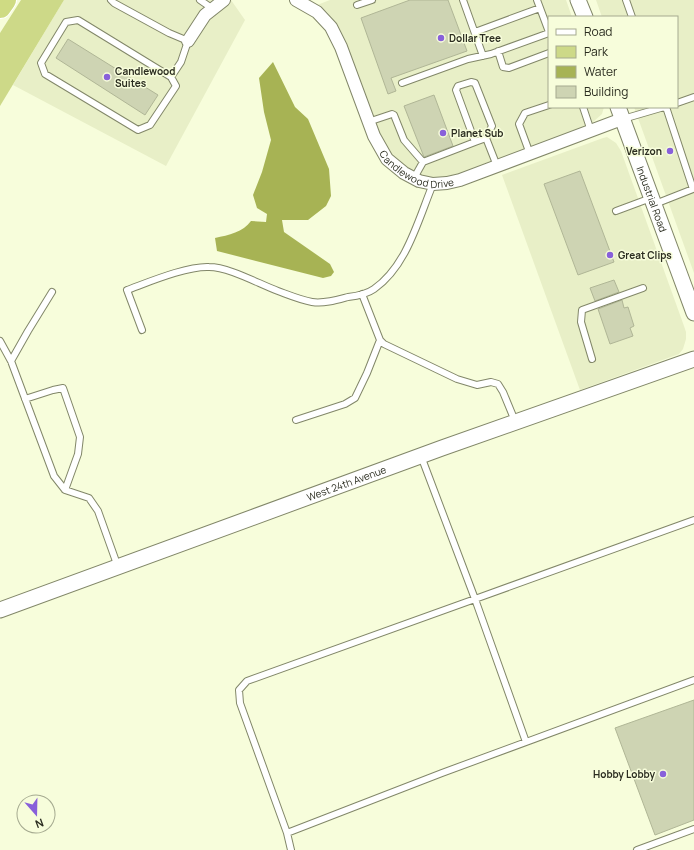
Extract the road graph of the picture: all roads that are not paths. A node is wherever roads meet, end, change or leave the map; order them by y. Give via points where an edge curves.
1 (5, 0) edge
2 (111, 0) edge
3 (200, 0) edge
4 (224, 0) edge
5 (296, 0) edge
6 (372, 0) edge
7 (537, 0) edge
8 (578, 0) edge
9 (626, 0) edge
10 (465, 1) edge
11 (357, 5) dead end
12 (0, 7) edge
13 (213, 8) junction
14 (540, 8) junction
15 (585, 16) edge
16 (632, 16) edge
17 (548, 30) edge
18 (475, 32) junction
19 (548, 33) edge
20 (188, 41) junction
21 (498, 51) junction
22 (548, 53) edge
23 (483, 56) junction
24 (171, 77) junction
25 (402, 83) dead end
26 (694, 96) edge
27 (678, 102) edge
28 (548, 104) edge
29 (582, 108) edge
30 (658, 108) edge
31 (665, 108) edge
32 (620, 113) edge
33 (368, 122) junction
34 (591, 130) junction
35 (486, 138) junction
36 (475, 142) junction
37 (530, 154) junction
38 (423, 162) junction
39 (497, 166) junction
40 (414, 178) junction
41 (433, 184) junction
42 (652, 201) junction
43 (616, 211) dead end
44 (643, 288) dead end
45 (52, 292) dead end
46 (690, 292) edge
47 (362, 294) junction
48 (694, 313) edge
49 (142, 330) dead end
50 (380, 340) junction
51 (0, 341) edge
52 (592, 358) dead end
53 (694, 359) edge
54 (11, 361) junction
55 (25, 399) junction
56 (296, 420) dead end
57 (516, 423) junction
58 (422, 456) junction
59 (65, 490) junction
60 (694, 520) edge
61 (118, 567) junction
62 (475, 599) junction
63 (0, 610) edge
64 (694, 680) edge
65 (526, 742) junction
66 (694, 829) edge
67 (287, 833) junction
68 (291, 850) edge
69 (637, 850) edge

1 - 12 highway
2 - 20 lane
3 - 13 lane
4 - 13 street
5 - 33 street, Candlewood Drive via 317,12 331,27 341,47
6 - 11 lane
7 - 14 lane
8 - 15 street
9 - 16 lane
10 - 18 lane
13 - 20 street via 205,15
14 - 17 lane
14 - 18 lane
18 - 23 lane
19 - 21 lane
20 - 24 lane via 181,62
21 - 22 lane via 503,67 509,68
21 - 23 lane
23 - 25 lane
24 - 24 lane via 78,20 66,22 41,63 45,74 138,130 150,125 176,86
26 - 27 lane
28 - 37 lane via 525,113 519,124
29 - 34 lane
30 - 32 lane
31 - 42 lane via 694,189
32 - 34 street, Candlewood Drive
32 - 42 street, Industrial Road
33 - 38 lane via 394,115 404,140
33 - 40 street, Candlewood Drive via 387,159
34 - 37 street, Candlewood Drive
35 - 36 lane
35 - 36 lane via 492,126 476,83 458,86 456,90
35 - 39 lane
36 - 38 lane
37 - 39 street, Candlewood Drive
38 - 40 lane
39 - 41 street, Candlewood Drive via 460,180
40 - 41 street, Candlewood Drive
41 - 47 lane via 399,263 373,290
42 - 43 lane
42 - 46 street, Industrial Road
44 - 52 lane via 582,310 581,322
45 - 54 lane
46 - 48 street, Industrial Road
47 - 49 lane via 330,302 313,302 226,271 210,267 196,268 127,290
47 - 50 lane
50 - 56 lane via 355,398 345,404
50 - 57 lane via 456,379 477,385 491,382 498,384
51 - 54 lane
53 - 57 street, West 24th Avenue
54 - 55 lane
55 - 59 lane via 54,476
55 - 59 lane via 63,388 80,436 78,454
57 - 58 street, West 24th Avenue
58 - 61 street, West 24th Avenue
58 - 62 lane
59 - 61 lane via 89,498 98,511
60 - 62 lane
61 - 63 street, West 24th Avenue
62 - 65 lane
62 - 67 lane via 248,681 238,690 240,703
64 - 65 lane
65 - 67 lane
66 - 69 lane
67 - 68 lane

